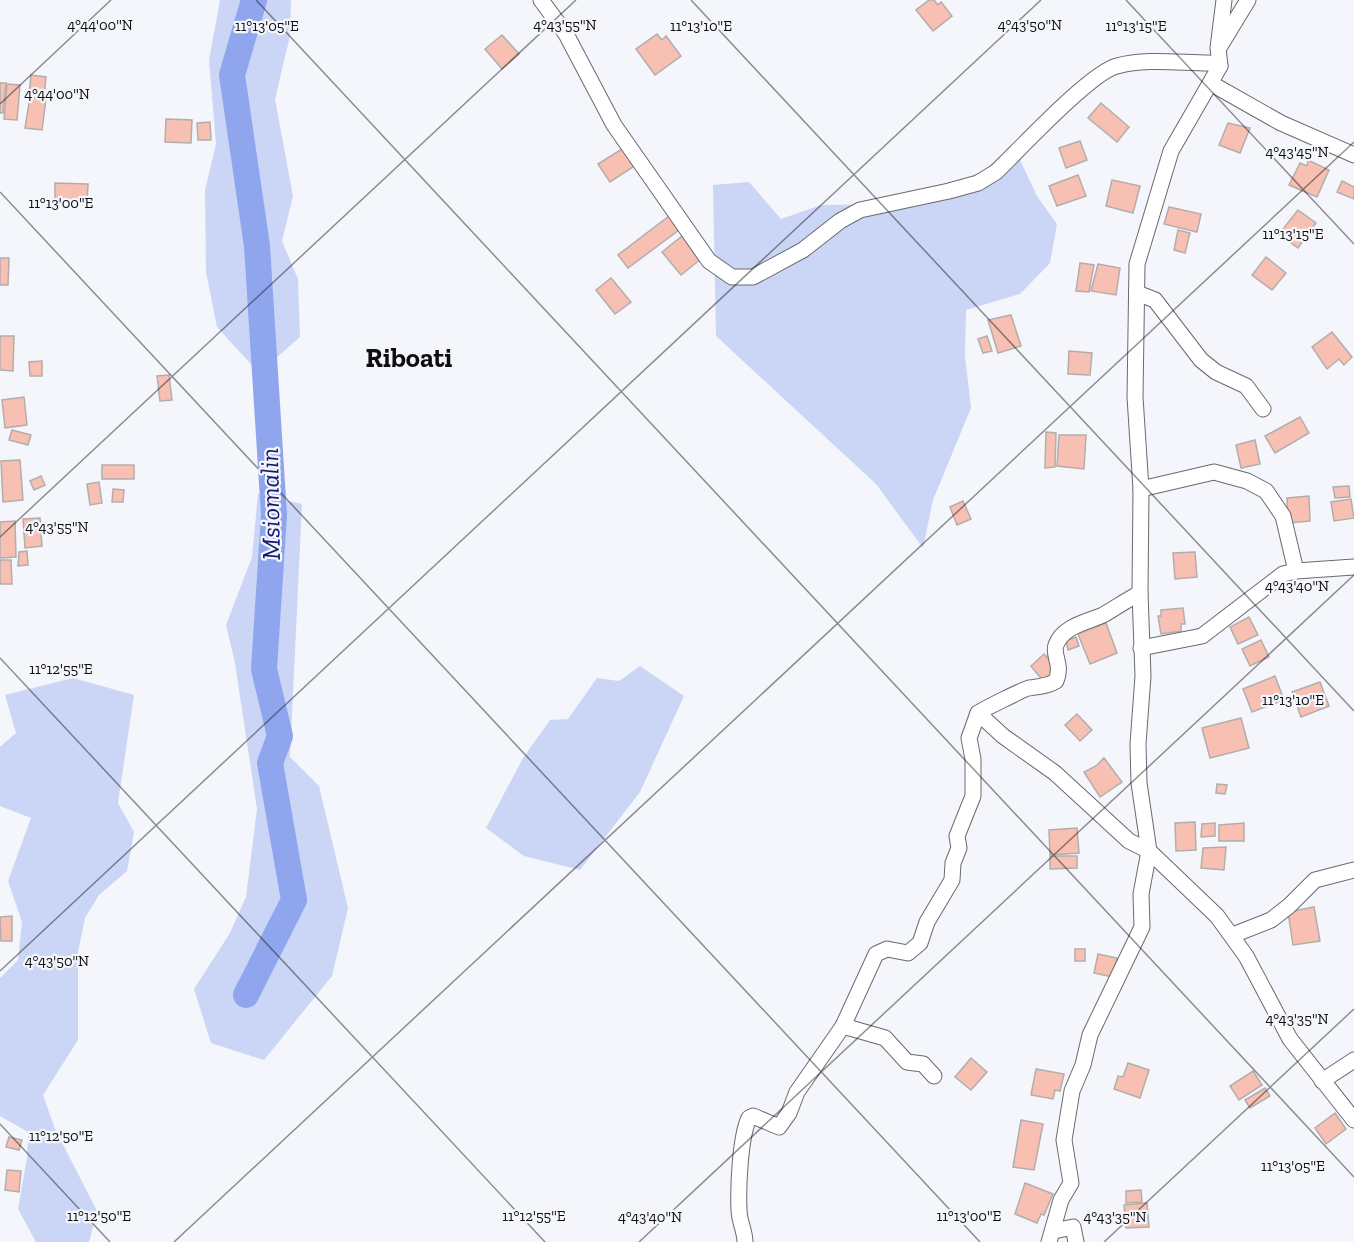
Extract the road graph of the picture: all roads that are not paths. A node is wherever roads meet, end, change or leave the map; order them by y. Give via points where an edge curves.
1 (541, 0) edge
2 (1224, 0) edge
3 (1248, 0) edge
4 (1218, 48) junction
5 (1220, 66) junction
6 (1212, 84) junction
7 (1354, 154) edge
8 (1137, 293) junction
9 (1263, 409) dead end
10 (1141, 489) junction
11 (1354, 567) edge
12 (1296, 571) junction
13 (1140, 593) junction
14 (1141, 648) junction
15 (978, 713) junction
16 (1149, 850) junction
17 (1354, 870) edge
18 (1233, 935) junction
19 (843, 1026) junction
20 (1354, 1060) edge
21 (934, 1076) dead end
22 (1322, 1081) junction
23 (1354, 1120) edge
24 (1051, 1236) edge
25 (745, 1242) edge
26 (1076, 1242) edge

1 - 5 street via 566,34 614,125 710,261 732,277 753,277 803,250 860,210 978,183 996,172 1093,79 1114,66
2 - 4 street
3 - 4 street
4 - 5 street
5 - 6 street
6 - 7 street via 1281,123
6 - 8 street via 1171,152 1141,245
8 - 9 street via 1155,300 1201,360 1246,386
8 - 10 street via 1135,397
10 - 12 street via 1214,472 1266,491 1283,516
10 - 13 street
11 - 12 street
12 - 14 street via 1283,574 1202,636
13 - 14 street
13 - 15 street via 1077,625 1056,643 1061,670 1056,681 1042,689 1018,692
14 - 16 street via 1139,783
15 - 16 street via 1055,772 1129,841
15 - 19 street via 969,738 973,796 957,836 959,848 952,880 915,950 908,954 887,949 876,954
16 - 18 street
16 - 24 street via 1141,894 1142,927 1090,1035 1072,1091 1064,1140 1071,1183 1061,1200
17 - 18 street via 1315,880 1271,920
18 - 22 street via 1290,1039
19 - 21 street via 885,1038 907,1062 923,1064
19 - 25 street via 797,1092 779,1127 753,1116 744,1129 738,1210
20 - 22 street
22 - 23 street
24 - 26 street via 1073,1227

